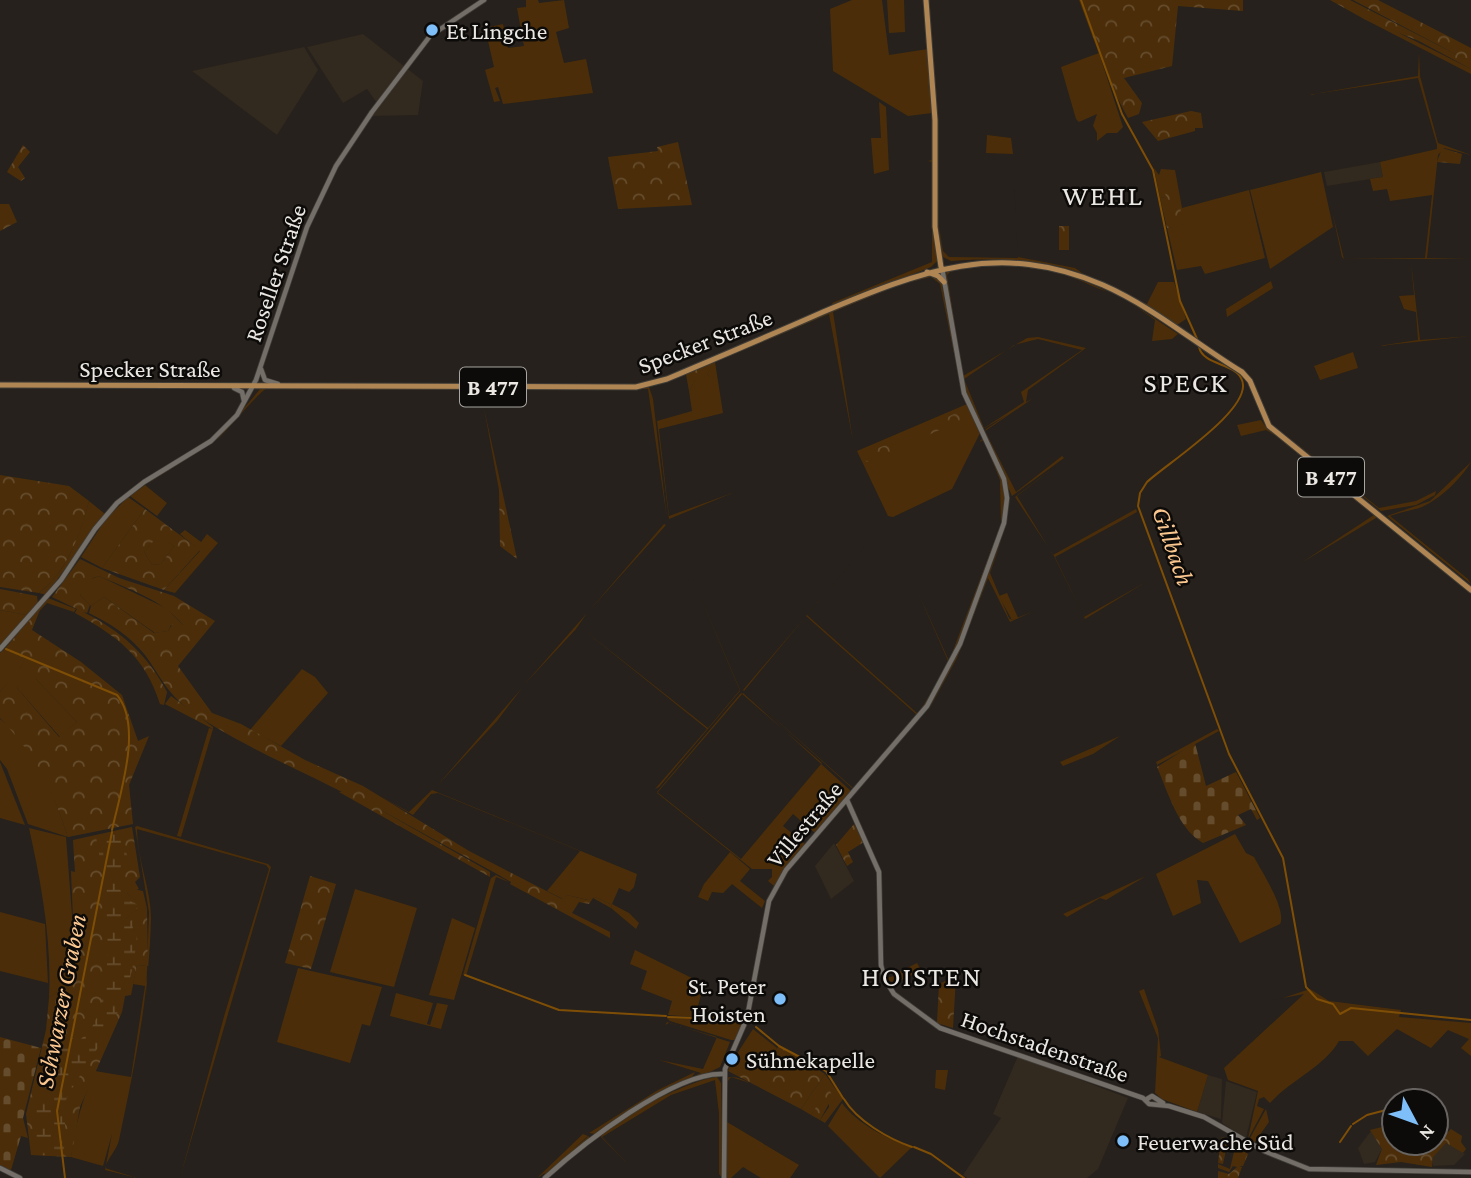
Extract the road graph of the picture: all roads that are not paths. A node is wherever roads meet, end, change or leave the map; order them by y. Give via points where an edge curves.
1 (484, 0) edge
2 (926, 0) edge
3 (939, 253) junction
4 (966, 264) junction
5 (942, 268) junction
6 (924, 272) junction
7 (944, 282) junction
8 (260, 367) junction
9 (223, 385) junction
10 (0, 386) edge
11 (254, 386) junction
12 (300, 386) junction
13 (244, 405) junction
14 (1471, 590) edge
15 (0, 649) edge
16 (847, 800) junction
17 (727, 1060) junction
18 (712, 1074) junction
19 (724, 1074) junction
20 (0, 1168) edge
21 (1471, 1172) edge
22 (20, 1178) edge
23 (545, 1178) edge
24 (724, 1178) edge

1 - 8 main road, Roseller Straße via 433,32 338,163 305,232
2 - 3 main road
3 - 4 main road via 948,262
3 - 5 main road
4 - 5 main road, Specker Straße / B 477
4 - 14 main road, Specker Straße / B 477 via 1017,263 1062,270 1148,310 1244,373 1266,422
5 - 6 main road, Specker Straße / B 477
5 - 7 main road
6 - 7 main road
6 - 12 main road, Specker Straße / B 477 via 647,385
7 - 16 main road, Villestraße via 964,393 1004,479 1004,523 960,644 936,692 920,717
8 - 11 main road, Roseller Straße
8 - 12 main road via 268,382
9 - 10 main road, Specker Straße / B 477
9 - 11 main road, Specker Straße / B 477
9 - 13 main road via 241,390
11 - 12 main road, Specker Straße / B 477
11 - 13 main road, Roseller Straße
13 - 15 main road, Roseller Straße via 213,439 117,503 63,577
16 - 17 main road, Villestraße via 786,870 771,895 747,1018
16 - 21 main road, Hochstadenstraße via 879,872 884,978 894,994 940,1028 1147,1099 1152,1096 1154,1101 1222,1126 1264,1151 1309,1169
17 - 18 main road
17 - 19 main road, Villestraße
18 - 19 main road
18 - 23 main road via 625,1116
19 - 24 main road, Villestraße
20 - 22 main road

